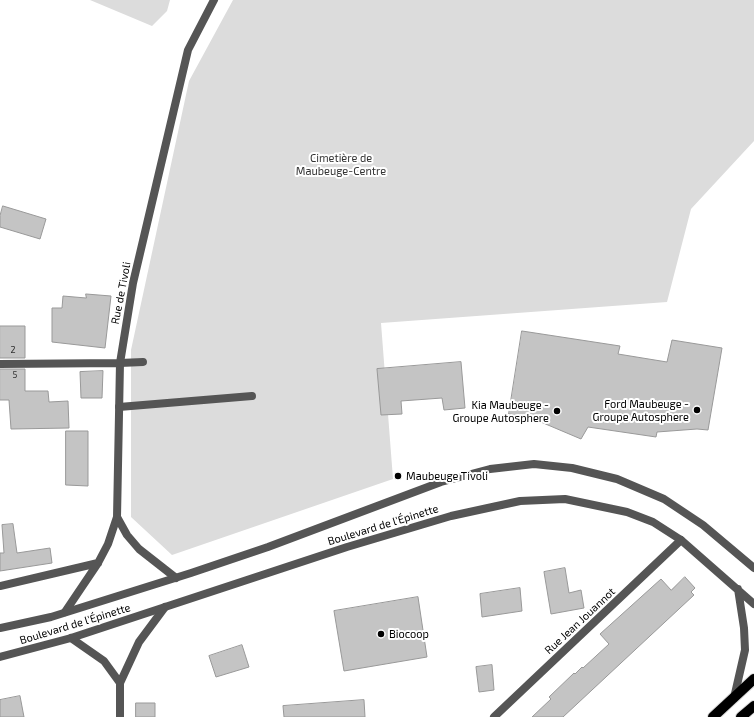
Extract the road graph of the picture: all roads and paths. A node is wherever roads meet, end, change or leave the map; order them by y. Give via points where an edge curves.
1 (214, 0) edge
2 (143, 362) dead end
3 (120, 363) junction
4 (0, 364) edge
5 (252, 396) dead end
6 (119, 407) junction
7 (117, 517) junction
8 (681, 540) junction
9 (98, 563) junction
10 (754, 568) edge
11 (176, 578) junction
12 (0, 586) edge
13 (738, 589) junction
14 (754, 604) edge
15 (165, 607) junction
16 (65, 612) junction
17 (0, 628) edge
18 (71, 638) junction
19 (0, 658) edge
20 (754, 679) edge
21 (120, 683) junction
22 (734, 698) junction
23 (754, 706) edge
24 (120, 717) edge
25 (494, 717) edge
26 (713, 717) edge
27 (741, 717) edge

1 - 3 street, Rue de Tivoli via 188,50 133,283
2 - 3 street
3 - 4 street
3 - 6 street, Rue de Tivoli
5 - 6 street
6 - 7 street, Rue de Tivoli
7 - 9 street
7 - 11 street via 139,549
8 - 13 street, Boulevard de l'Épinette
8 - 15 street, Boulevard de l'Épinette via 653,522 621,510 565,499 520,501 451,516 347,546
8 - 25 street, Rue Jean Jouannot
9 - 12 street
9 - 16 street
10 - 11 street, Boulevard de l'Épinette via 703,525 664,500 617,479 572,468 534,464 490,469 441,482 268,547
11 - 16 street, Boulevard de l'Épinette
13 - 14 street, Boulevard de l'Épinette
13 - 22 street via 745,650
15 - 18 street, Boulevard de l'Épinette
15 - 21 street via 139,642
16 - 17 street, Boulevard de l'Épinette
18 - 19 street, Boulevard de l'Épinette
18 - 21 street via 104,661
20 - 22 main road
21 - 24 street
22 - 26 main road
23 - 27 main road

